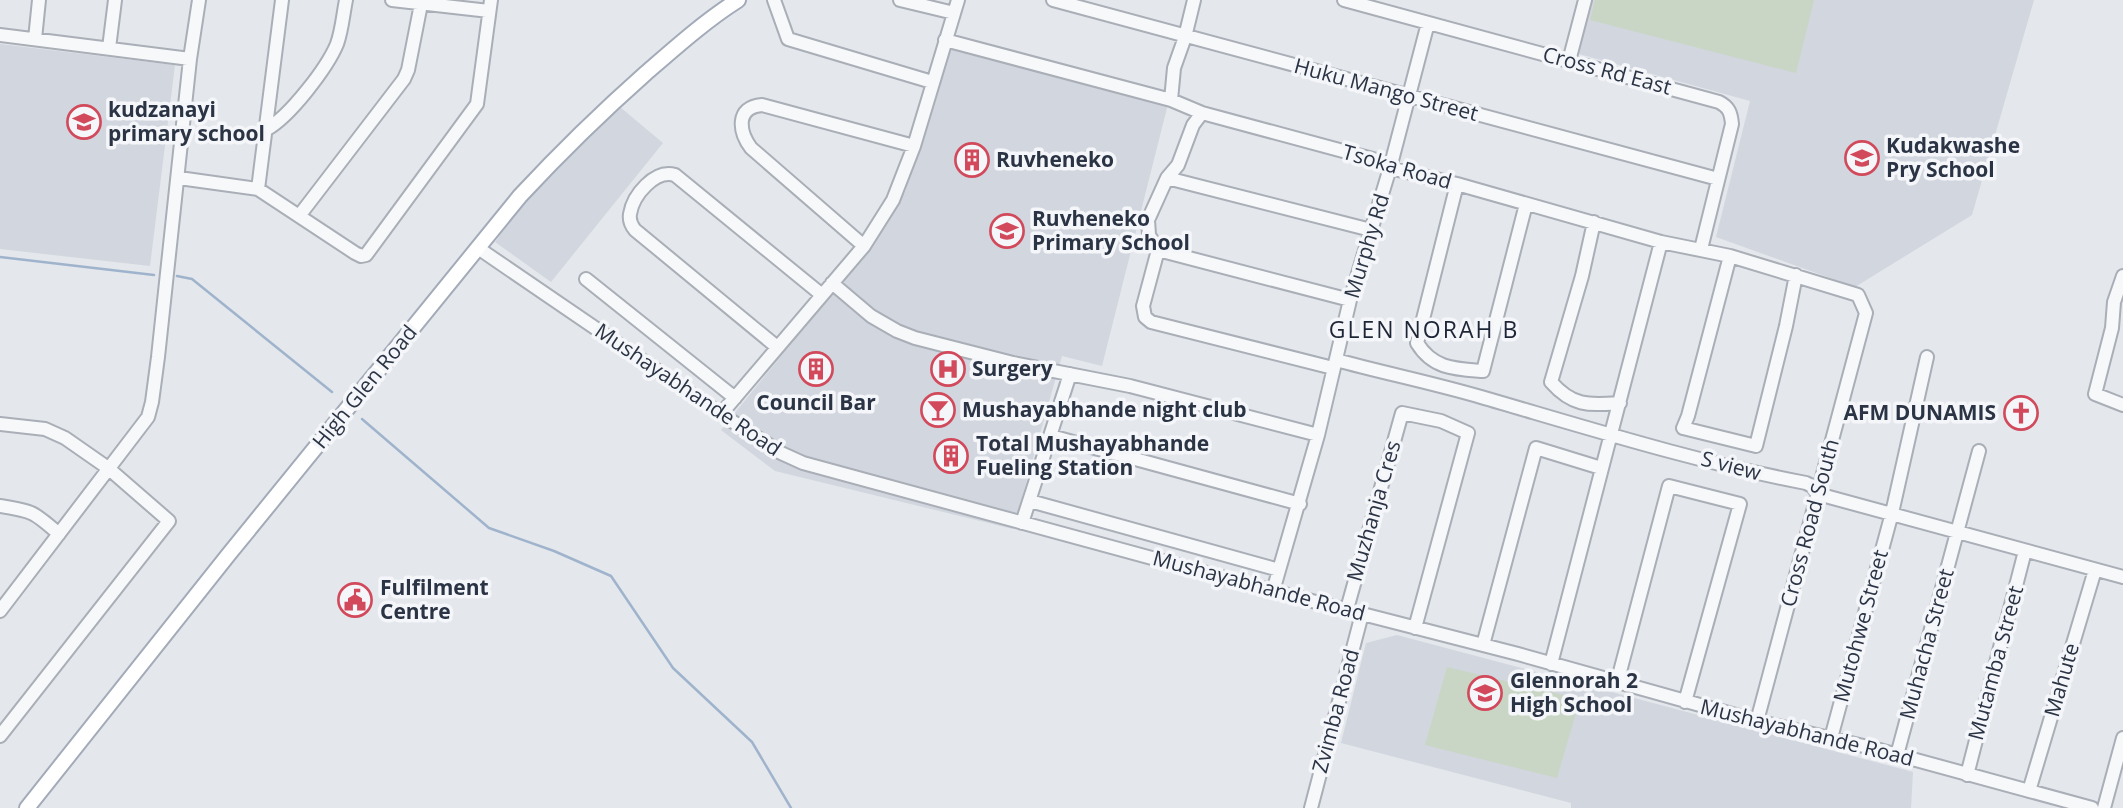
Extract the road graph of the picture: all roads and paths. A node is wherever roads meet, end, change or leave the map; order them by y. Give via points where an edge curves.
1 (39, 0) edge
2 (115, 0) edge
3 (199, 0) edge
4 (282, 0) edge
5 (346, 0) edge
6 (392, 0) edge
7 (738, 0) edge
8 (774, 0) edge
9 (900, 0) edge
10 (958, 0) edge
11 (1054, 0) edge
12 (1194, 0) edge
13 (1344, 0) edge
14 (1585, 0) edge
15 (421, 4) junction
16 (490, 6) edge
17 (954, 13) junction
18 (1428, 23) junction
19 (0, 35) edge
20 (1185, 37) junction
21 (35, 39) junction
22 (945, 40) junction
23 (109, 48) junction
24 (190, 59) junction
25 (1569, 61) junction
26 (932, 82) junction
27 (1409, 96) junction
28 (1171, 100) junction
29 (1202, 113) junction
30 (267, 129) junction
31 (914, 146) junction
32 (1390, 168) junction
33 (179, 178) junction
34 (1167, 178) junction
35 (1718, 179) junction
36 (1457, 184) junction
37 (258, 189) junction
38 (1526, 204) junction
39 (299, 216) junction
40 (1594, 222) junction
41 (1371, 230) junction
42 (1661, 242) junction
43 (864, 246) junction
44 (478, 248) junction
45 (1701, 249) junction
46 (1158, 250) junction
47 (1730, 256) junction
48 (1796, 275) junction
49 (2123, 276) edge
50 (586, 279) dead end
51 (832, 283) junction
52 (1849, 291) joint
53 (822, 295) junction
54 (1350, 300) junction
55 (777, 346) junction
56 (1927, 357) dead end
57 (1334, 364) junction
58 (1070, 374) junction
59 (735, 398) junction
60 (1620, 403) junction
61 (2123, 405) edge
62 (721, 414) junction
63 (0, 424) edge
64 (1318, 435) junction
65 (1051, 436) junction
66 (1612, 436) junction
67 (1979, 451) dead end
68 (108, 468) junction
69 (1601, 468) junction
70 (1818, 494) junction
71 (1030, 501) junction
72 (1300, 504) junction
73 (0, 506) edge
74 (1892, 513) junction
75 (1022, 523) junction
76 (1958, 532) junction
77 (59, 534) junction
78 (2025, 551) junction
79 (2095, 569) junction
80 (1279, 570) junction
81 (2123, 577) edge
82 (1273, 591) junction
83 (5, 597) edge
84 (1347, 609) junction
85 (0, 611) edge
86 (1362, 614) junction
87 (1415, 628) junction
88 (1483, 645) junction
89 (1551, 664) junction
90 (1617, 682) junction
91 (1685, 702) junction
92 (1757, 721) junction
93 (0, 736) edge
94 (1831, 738) junction
95 (2123, 738) edge
96 (1897, 755) junction
97 (1967, 775) junction
98 (2029, 791) junction
99 (27, 808) edge
100 (1311, 808) edge
101 (2092, 808) edge
102 (2104, 808) edge

1 - 21 street
2 - 23 street
3 - 24 street
4 - 30 street
5 - 30 street via 336,45 327,62 286,115
6 - 15 street
7 - 44 main road, High Glen Road via 698,28 610,105 520,197
8 - 26 street via 788,39
9 - 17 street
10 - 17 street
11 - 20 street, Huku Mango Street
12 - 20 street
13 - 18 street, Cross Rd East
14 - 25 street
15 - 16 street
15 - 39 street via 404,79
16 - 39 street via 477,104 366,255 355,253
17 - 22 street
18 - 25 street, Cross Rd East
18 - 27 street, Murphy Rd
19 - 21 street
20 - 27 street, Huku Mango Street
20 - 28 street via 1174,68
21 - 23 street
22 - 26 street
22 - 28 street, Tsoka Road
23 - 24 street
24 - 33 street
25 - 35 street, Cross Rd East via 1725,106 1732,124
26 - 31 street
27 - 32 street, Murphy Rd
27 - 35 street, Huku Mango Street
28 - 29 street, Tsoka Road
29 - 32 street, Tsoka Road via 1380,161
29 - 34 street via 1178,165
30 - 37 street
31 - 43 street via 893,200
31 - 43 street via 762,105 753,105 742,117 751,148
32 - 36 street, Tsoka Road
32 - 41 street, Murphy Rd
33 - 37 street
33 - 68 street via 152,402 148,417
34 - 41 street
34 - 46 street via 1149,219 1149,235
35 - 45 street, Cross Rd East
36 - 38 street, Tsoka Road
36 - 38 street via 1417,343 1424,354 1450,368 1483,371
37 - 39 street
38 - 40 street, Tsoka Road
40 - 42 street, Tsoka Road
40 - 60 street via 1551,382 1567,398 1580,403
41 - 54 street, Murphy Rd
42 - 45 street, Tsoka Road
42 - 60 street
43 - 51 street
44 - 62 street, Mushayabhande Road
44 - 99 main road, High Glen Road
45 - 47 street, Tsoka Road
46 - 54 street
46 - 57 street, S view via 1143,306 1151,322
47 - 48 street, Tsoka Road
47 - 48 street via 1683,428 1756,446
48 - 52 street, Tsoka Road
49 - 61 street via 2095,394
50 - 59 street
51 - 53 street
51 - 58 street via 871,316 915,338
52 - 70 street, Cross Road South via 1858,295 1866,313
53 - 55 street
53 - 55 street via 675,175 663,174 649,183 630,214 635,230
54 - 57 street, Murphy Rd
55 - 59 street
56 - 74 street, Mutohwe Street
57 - 64 street, Murphy Rd
57 - 66 street, S view via 1479,396
58 - 64 street
58 - 65 street
59 - 62 street
60 - 66 street
62 - 75 street, Mushayabhande Road via 803,463
63 - 68 street via 56,433
64 - 72 street, Murphy Rd
65 - 71 street
65 - 72 street
66 - 69 street
66 - 70 street, S view via 1806,483
67 - 76 street, Muhacha Street
68 - 77 street
68 - 93 street via 169,521
69 - 88 street via 1536,448
69 - 89 street
70 - 74 street, S view
70 - 92 street, Cross Road South
71 - 75 street
71 - 80 street
72 - 80 street, Murphy Rd
73 - 77 street via 36,514
74 - 76 street, S view
74 - 94 street, Mutohwe Street
75 - 82 street, Mushayabhande Road
76 - 78 street, S view
76 - 96 street, Muhacha Street
77 - 83 street
78 - 79 street, S view
78 - 97 street, Mutamba Street
79 - 81 street, S view
79 - 98 street, Mahute
80 - 82 street, Murphy Rd
82 - 84 street, Mushayabhande Road
83 - 85 street
84 - 86 street, Mushayabhande Road
84 - 87 street, Muzhanja Cres via 1402,413 1441,421 1468,433
86 - 87 street, Mushayabhande Road
86 - 100 street, Zvimba Road
87 - 88 street, Mushayabhande Road
88 - 89 street, Mushayabhande Road
89 - 90 street, Mushayabhande Road
90 - 91 street, Mushayabhande Road
90 - 91 street via 1669,486 1741,504
91 - 92 street, Mushayabhande Road
92 - 94 street, Mushayabhande Road
94 - 96 street, Mushayabhande Road
95 - 102 street
96 - 97 street, Mushayabhande Road
97 - 98 street, Mushayabhande Road
98 - 101 street, Mushayabhande Road

